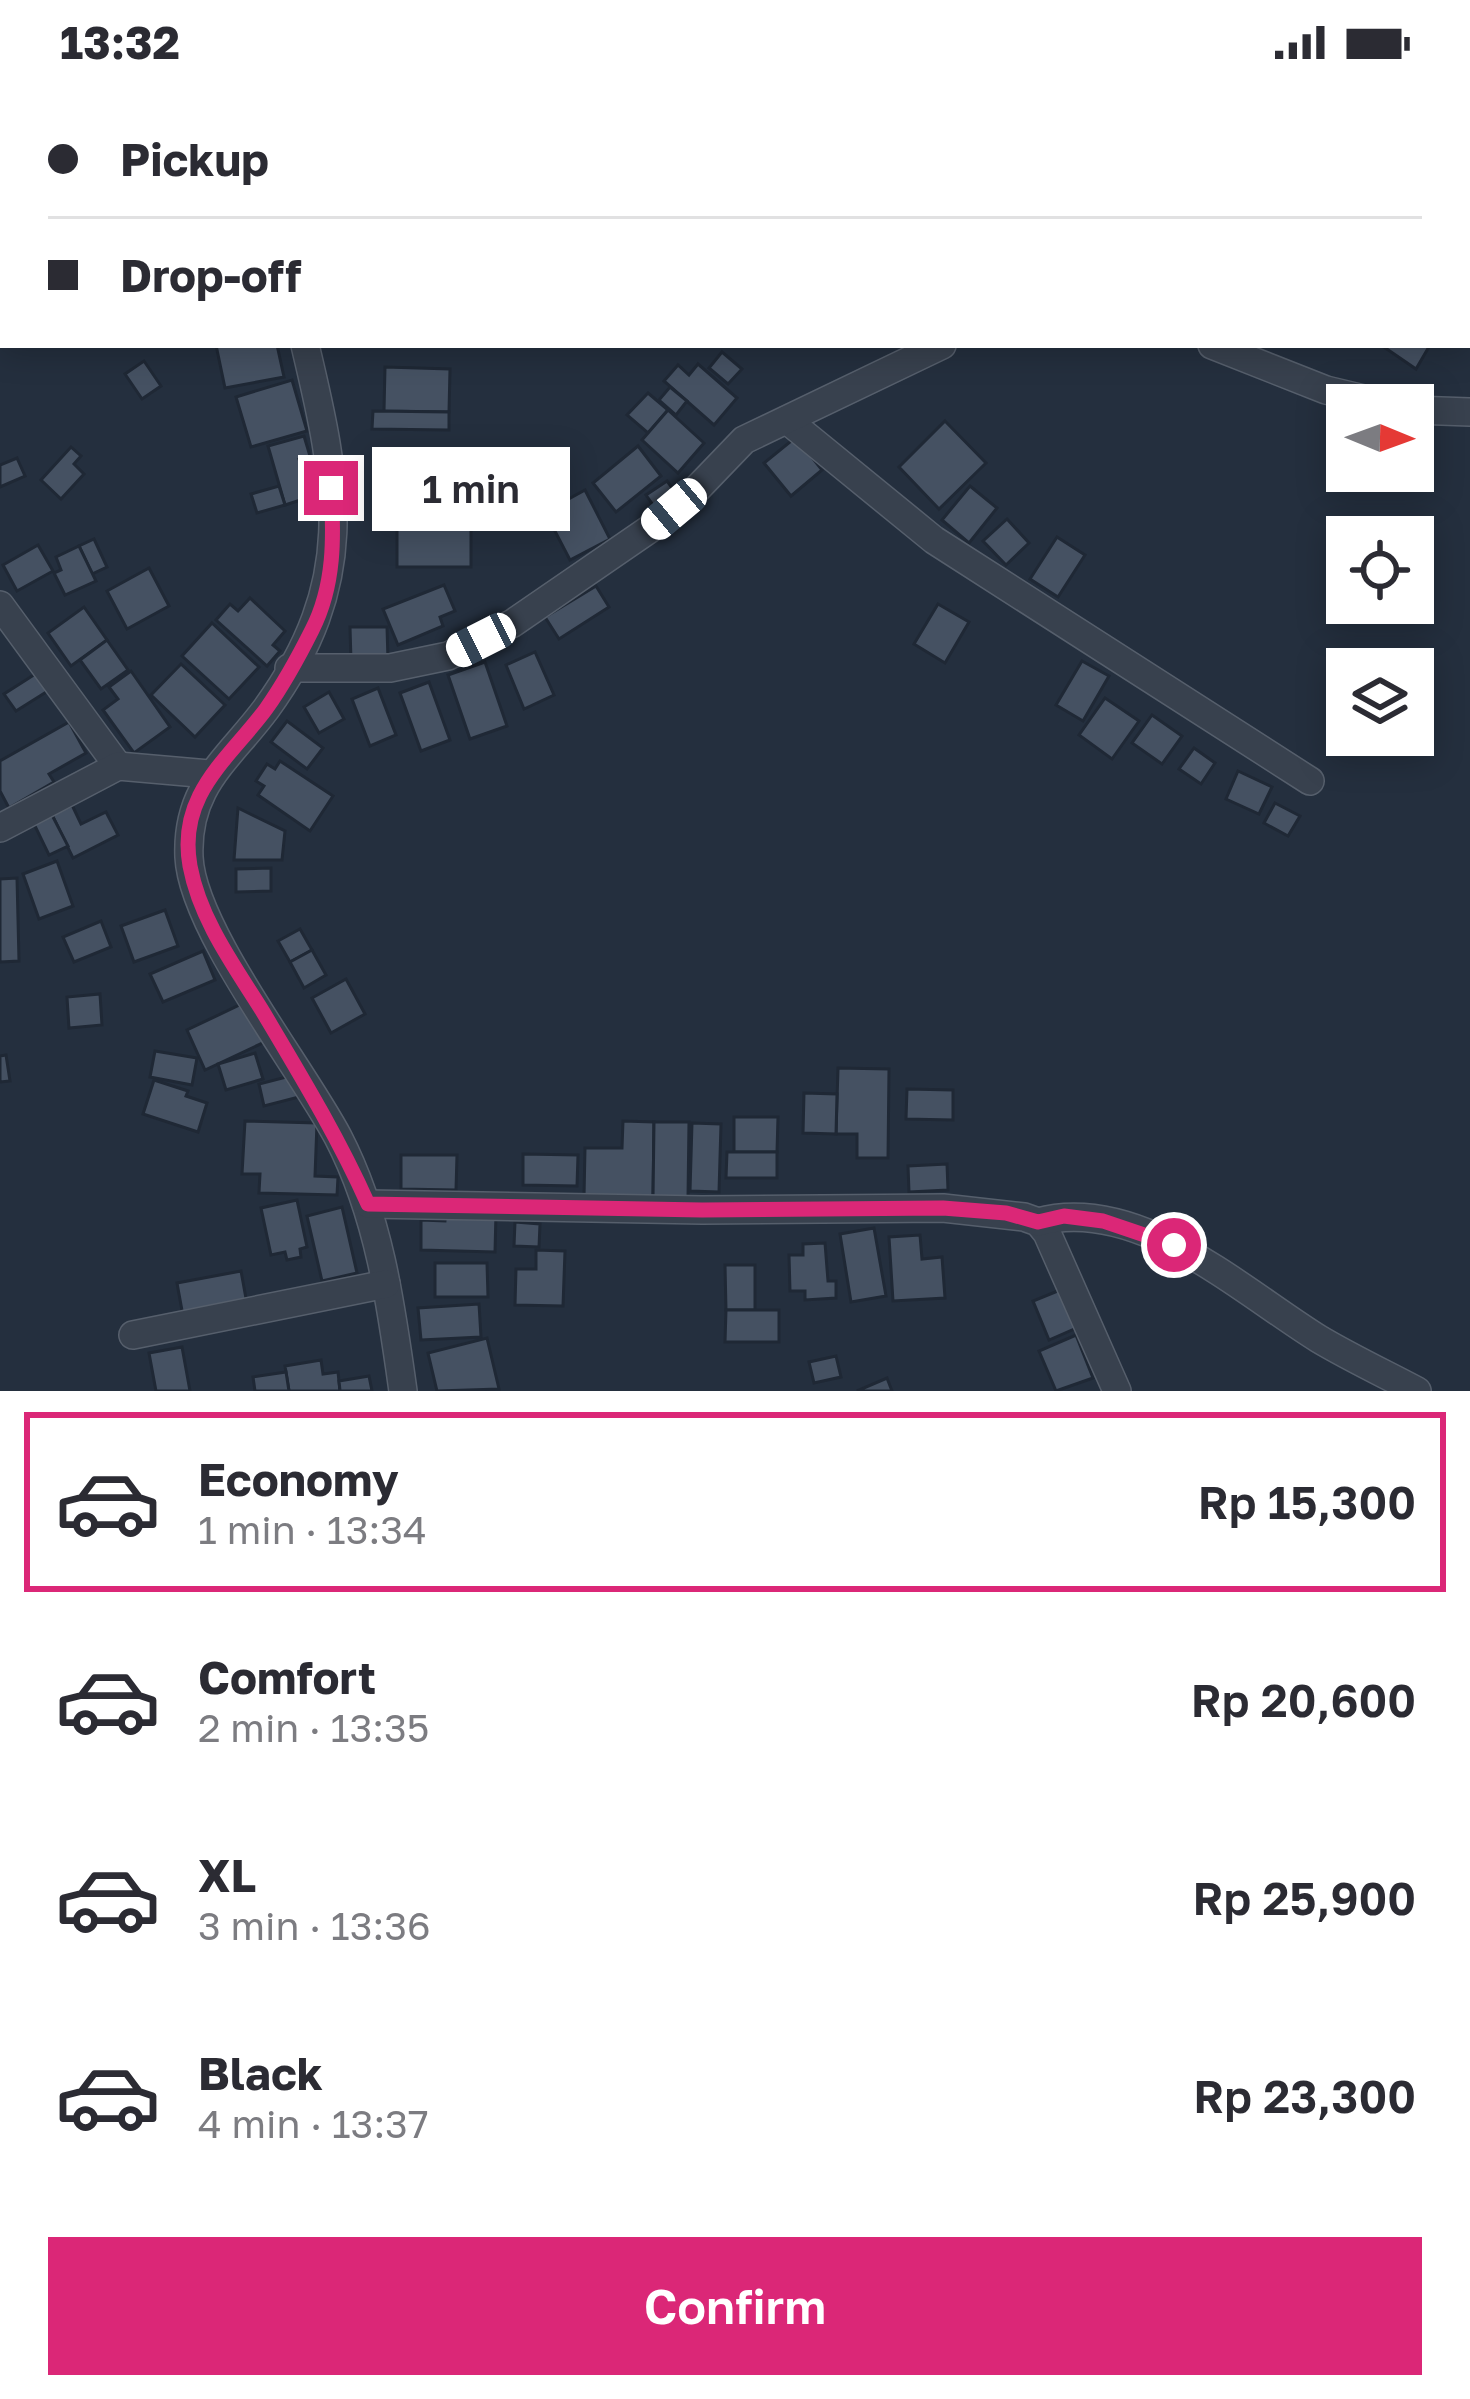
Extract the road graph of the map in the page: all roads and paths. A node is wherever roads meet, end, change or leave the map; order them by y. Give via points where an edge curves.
1 (306, 348) edge
2 (1220, 348) edge
3 (910, 351) edge
4 (1326, 390) edge
5 (1434, 411) edge
6 (1470, 412) edge
7 (787, 420) junction
8 (0, 605) edge
9 (289, 668) junction
10 (118, 766) junction
11 (209, 775) junction
12 (1310, 782) dead end
13 (0, 828) edge
14 (368, 1204) junction
15 (1038, 1222) junction
16 (386, 1284) junction
17 (134, 1335) dead end
18 (404, 1391) edge
19 (1117, 1391) edge
20 (1417, 1391) edge

1 - 9 street via 328,440 334,535 314,627
2 - 4 street
3 - 7 street
5 - 6 street
7 - 9 street via 744,440 654,526 568,586 448,656 390,668
7 - 12 street via 934,540
8 - 10 street
9 - 11 street
10 - 11 street
10 - 13 street
11 - 14 street via 189,838 195,888
14 - 15 street via 943,1208
14 - 16 street
15 - 19 street
15 - 20 street via 1103,1221 1174,1245
16 - 17 street
16 - 18 street

